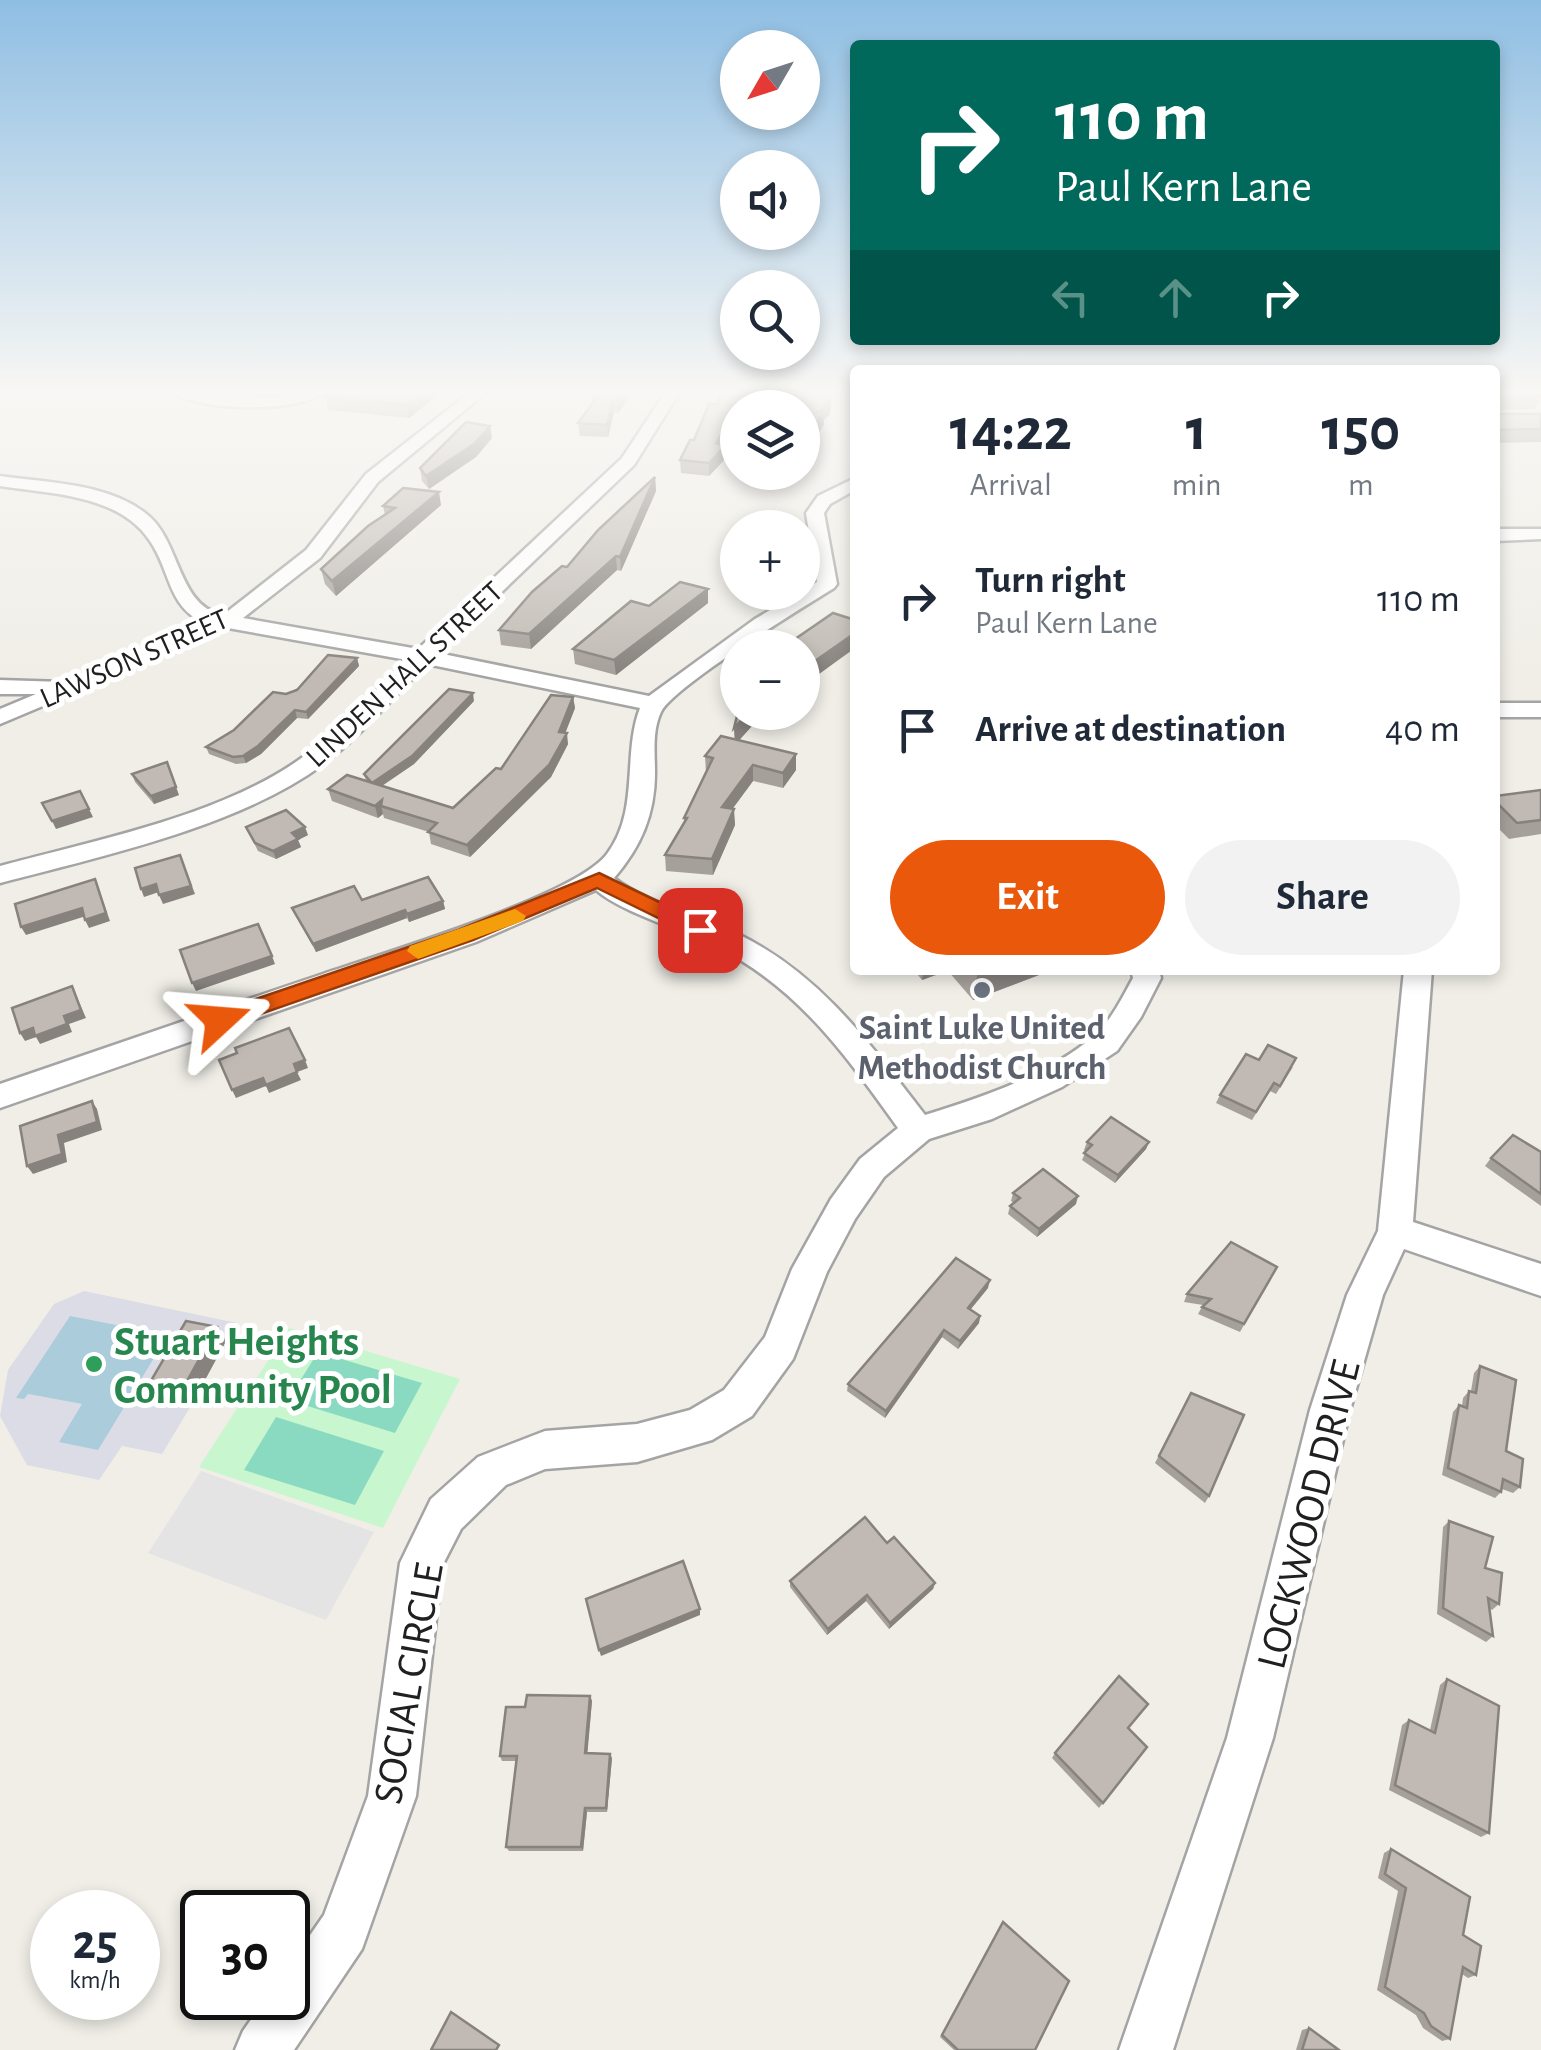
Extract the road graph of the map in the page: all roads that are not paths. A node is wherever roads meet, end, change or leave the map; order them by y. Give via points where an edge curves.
1 (25, 486) edge
2 (366, 486) edge
3 (602, 486) edge
4 (850, 486) edge
5 (1541, 534) edge
6 (1500, 535) edge
7 (226, 621) junction
8 (425, 657) junction
9 (74, 686) junction
10 (0, 687) edge
11 (654, 704) junction
12 (1500, 710) edge
13 (1541, 710) edge
14 (0, 717) edge
15 (2, 873) edge
16 (599, 879) junction
17 (1146, 975) edge
18 (1418, 975) edge
19 (0, 1096) edge
20 (918, 1130) junction
21 (1395, 1231) junction
22 (1541, 1280) edge
23 (262, 2050) edge
24 (1146, 2050) edge

1 - 7 street via 98,499 136,516 158,536 180,595 208,618
2 - 7 street, LAWSON STREET via 313,554
3 - 8 street, LINDEN HALL STREET
4 - 11 street via 815,513 834,586 759,625
5 - 6 street
7 - 8 street
7 - 9 street, LAWSON STREET
8 - 11 street
8 - 15 street, LINDEN HALL STREET via 289,776 172,826
9 - 10 street
9 - 14 street, LAWSON STREET
11 - 16 street via 644,728 637,820
12 - 13 street
16 - 19 street via 466,935
16 - 20 street via 789,977 835,1021
17 - 20 street, SOCIAL CIRCLE via 1106,1043 1050,1079
18 - 21 street, LOCKWOOD DRIVE
20 - 23 street, SOCIAL CIRCLE via 872,1168 842,1209 780,1347 738,1403 698,1426 636,1443 545,1450 492,1471 446,1514 421,1562 392,1796 344,1932
21 - 22 street
21 - 24 street, LOCKWOOD DRIVE via 1365,1295 1330,1410 1250,1738

